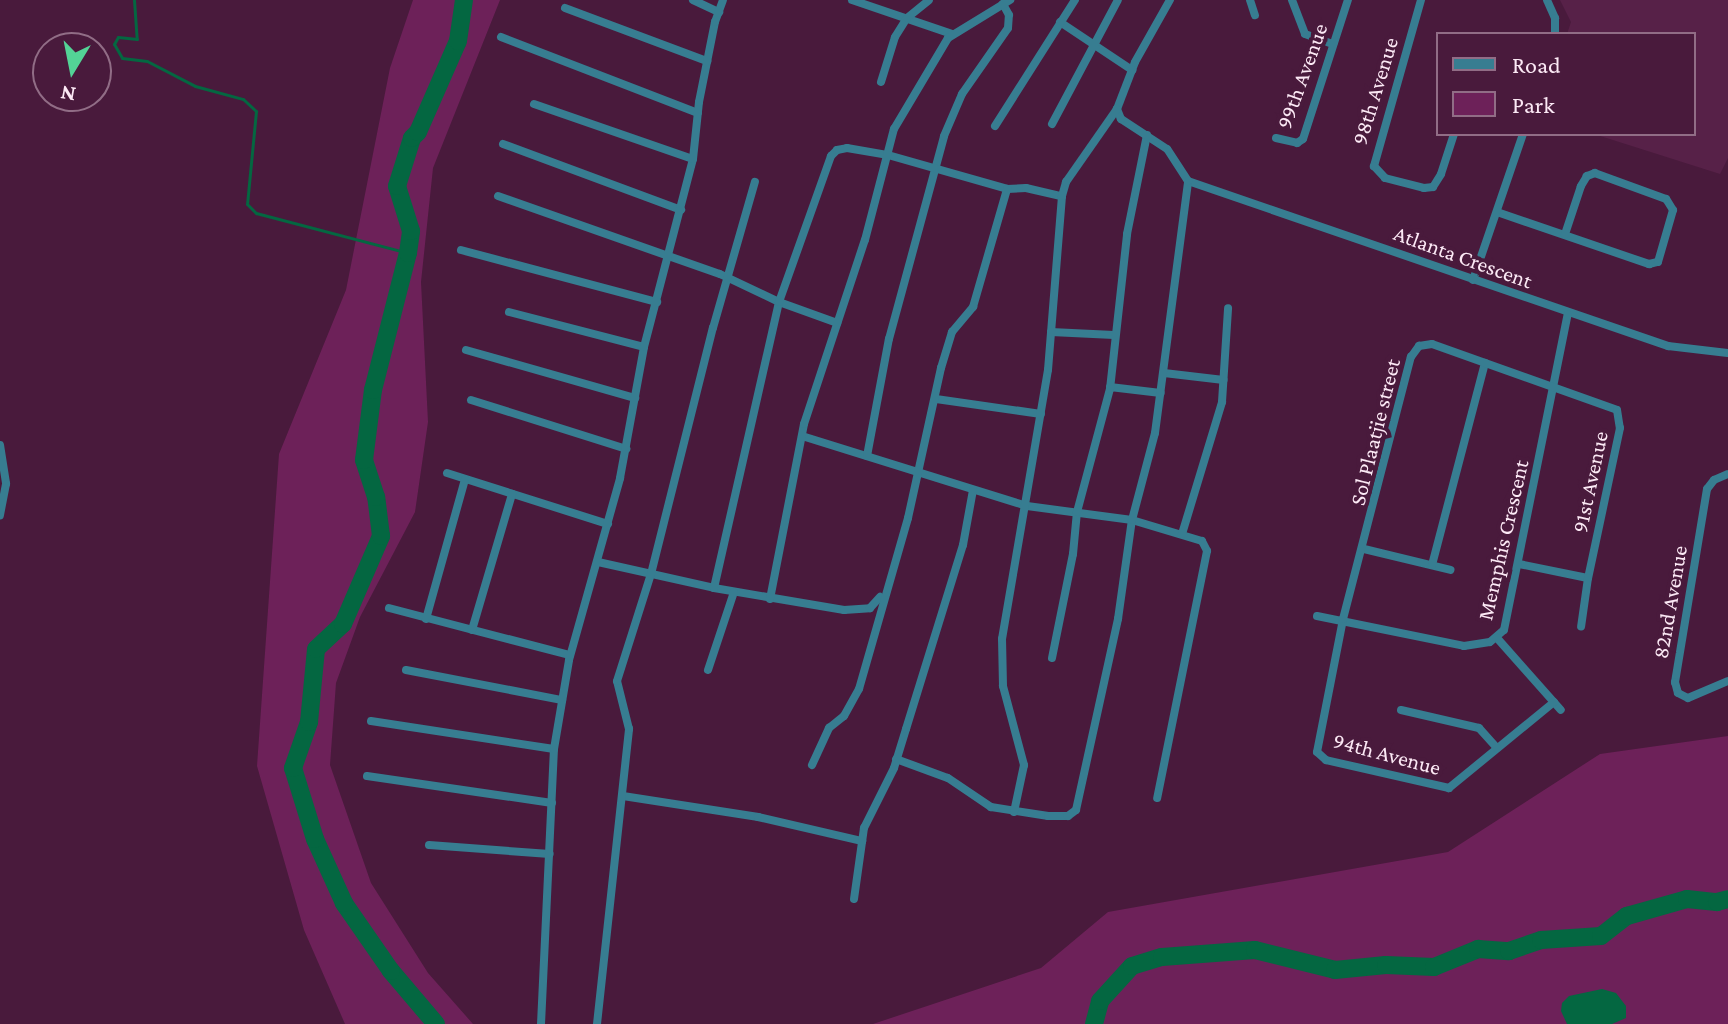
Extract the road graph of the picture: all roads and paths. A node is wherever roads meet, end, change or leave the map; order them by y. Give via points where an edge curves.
1 (693, 0) edge
2 (723, 0) edge
3 (852, 0) edge
4 (929, 0) edge
5 (1075, 0) edge
6 (1118, 0) edge
7 (1170, 0) edge
8 (1250, 0) edge
9 (1292, 0) edge
10 (1348, 0) edge
11 (1421, 0) edge
12 (1547, 0) edge
13 (1006, 2) edge
14 (565, 8) dead end
15 (719, 12) junction
16 (1255, 15) dead end
17 (907, 18) junction
18 (1060, 22) junction
19 (1555, 32) edge
20 (952, 34) junction
21 (501, 37) dead end
22 (1093, 44) junction
23 (1333, 44) junction
24 (707, 61) junction
25 (1132, 70) junction
26 (881, 82) dead end
27 (534, 104) dead end
28 (1117, 109) junction
29 (698, 113) junction
30 (1052, 124) dead end
31 (995, 126) dead end
32 (1147, 135) junction
33 (1453, 136) edge
34 (1522, 136) edge
35 (1276, 138) dead end
36 (503, 144) dead end
37 (888, 155) junction
38 (693, 159) junction
39 (936, 168) junction
40 (1188, 181) junction
41 (755, 182) dead end
42 (1007, 189) junction
43 (498, 196) dead end
44 (1062, 196) junction
45 (681, 210) junction
46 (1497, 212) junction
47 (1565, 234) junction
48 (461, 250) dead end
49 (669, 258) junction
50 (728, 278) junction
51 (1473, 280) junction
52 (657, 302) junction
53 (779, 302) junction
54 (1228, 308) dead end
55 (509, 312) dead end
56 (1568, 314) junction
57 (837, 323) junction
58 (1051, 332) junction
59 (1114, 335) junction
60 (644, 347) junction
61 (466, 350) dead end
62 (1728, 353) edge
63 (1485, 363) junction
64 (1164, 373) junction
65 (1224, 380) junction
66 (1110, 387) junction
67 (1554, 390) junction
68 (1161, 393) junction
69 (635, 398) junction
70 (936, 399) junction
71 (471, 400) dead end
72 (1041, 414) junction
73 (802, 436) junction
74 (0, 445) edge
75 (626, 449) junction
76 (867, 456) junction
77 (447, 473) dead end
78 (919, 474) junction
79 (1728, 474) edge
80 (465, 479) junction
81 (973, 490) junction
82 (512, 494) junction
83 (1027, 506) junction
84 (1077, 512) junction
85 (0, 515) edge
86 (1132, 520) junction
87 (608, 524) junction
88 (1182, 534) junction
89 (1364, 549) junction
90 (598, 562) junction
91 (1519, 564) junction
92 (1432, 565) junction
93 (1451, 570) dead end
94 (651, 574) junction
95 (1588, 578) junction
96 (714, 588) junction
97 (734, 592) junction
98 (883, 593) junction
99 (770, 599) junction
100 (389, 608) dead end
101 (1317, 616) dead end
102 (426, 619) junction
103 (1343, 619) junction
104 (1581, 627) dead end
105 (472, 630) junction
106 (1497, 638) junction
107 (570, 655) junction
108 (1052, 658) dead end
109 (406, 670) dead end
110 (708, 670) dead end
111 (1728, 681) edge
112 (562, 700) junction
113 (1554, 702) junction
114 (1401, 710) dead end
115 (1561, 710) dead end
116 (371, 721) dead end
117 (1497, 748) junction
118 (554, 749) junction
119 (896, 759) junction
120 (812, 765) dead end
121 (367, 776) dead end
122 (623, 796) junction
123 (1157, 798) dead end
124 (552, 803) junction
125 (1014, 812) junction
126 (862, 841) junction
127 (429, 845) dead end
128 (550, 854) junction
129 (854, 899) dead end
130 (541, 1024) edge
131 (597, 1024) edge

1 - 15 street
2 - 15 street
3 - 17 street
4 - 17 street
5 - 18 street
6 - 22 street
7 - 25 street
8 - 16 street
9 - 23 street via 1305,34
10 - 23 street, 99th Avenue
11 - 33 street, 98th Avenue via 1374,166 1385,178 1433,187
12 - 19 street
13 - 20 street
13 - 39 street via 1008,28 962,94
14 - 24 street
15 - 24 street
17 - 20 street
17 - 26 street
18 - 22 street
18 - 31 street
20 - 37 street via 894,129
21 - 29 street
22 - 25 street
22 - 30 street
23 - 35 street, 99th Avenue via 1303,139 1297,143
24 - 29 street
25 - 28 street
27 - 38 street
28 - 32 street via 1121,119
28 - 44 street via 1066,182
29 - 38 street
32 - 40 street via 1167,149
32 - 59 street via 1133,193
34 - 46 street
36 - 45 street
37 - 39 street
37 - 53 street via 847,148 831,156
37 - 57 street
38 - 45 street
39 - 42 street
39 - 76 street via 889,339
40 - 51 street, Atlanta Crescent
40 - 64 street
41 - 50 street
42 - 44 street
42 - 70 street via 973,307 952,332
43 - 49 street
44 - 58 street
45 - 49 street
46 - 47 street
46 - 51 street
47 - 47 street via 1654,264 1663,252 1673,210 1666,199 1595,173 1581,186
48 - 52 street
49 - 50 street
49 - 52 street
50 - 53 street
50 - 94 street
51 - 56 street, Atlanta Crescent
52 - 60 street
53 - 57 street
53 - 96 street
54 - 65 street
55 - 60 street
56 - 62 street, Atlanta Crescent via 1668,346
56 - 67 street, Memphis Crescent
57 - 73 street
58 - 59 street
58 - 72 street
59 - 66 street
60 - 69 street
61 - 69 street
63 - 67 street, Sol Plaatjie street
63 - 89 street, Sol Plaatjie street via 1432,344 1414,351
63 - 92 street
64 - 65 street
64 - 68 street
65 - 88 street via 1209,455
66 - 68 street
66 - 84 street
67 - 91 street, Memphis Crescent
67 - 95 street, 91st Avenue via 1612,406 1619,414
68 - 86 street
69 - 75 street
70 - 72 street
70 - 78 street
71 - 75 street
72 - 83 street
73 - 76 street
73 - 99 street
74 - 85 street via 6,484
75 - 87 street
76 - 78 street
77 - 80 street
78 - 81 street
78 - 98 street
79 - 111 street, 82nd Avenue via 1707,489 1675,682 1678,693 1688,698
80 - 82 street
80 - 102 street
81 - 83 street
81 - 119 street via 963,545
82 - 87 street
82 - 105 street
83 - 84 street
83 - 125 street via 1000,664 1024,765
84 - 86 street
84 - 108 street
86 - 88 street
86 - 125 street via 1115,633 1076,810 1068,816
87 - 90 street
88 - 123 street via 1202,541 1207,551
89 - 92 street
89 - 103 street, Sol Plaatjie street
90 - 94 street
90 - 107 street
91 - 95 street
91 - 106 street, Memphis Crescent via 1509,614
92 - 93 street
94 - 96 street
94 - 122 street via 617,681 629,729
95 - 104 street, 91st Avenue
96 - 97 street
97 - 99 street
97 - 110 street
98 - 99 street via 860,611
98 - 120 street via 859,689 844,716 829,728
100 - 102 street
101 - 103 street, Memphis Crescent
102 - 105 street
103 - 106 street, Memphis Crescent via 1464,646
103 - 117 street, 94th Avenue via 1318,742 1320,757 1449,788
105 - 107 street
106 - 113 street
107 - 112 street
109 - 112 street
112 - 118 street
113 - 115 street
113 - 117 street, 94th Avenue
114 - 117 street via 1479,728
116 - 118 street
118 - 124 street
119 - 125 street via 948,778 991,807
119 - 126 street
121 - 124 street
122 - 126 street via 758,817
122 - 131 street
124 - 128 street
126 - 129 street
127 - 128 street
128 - 130 street

